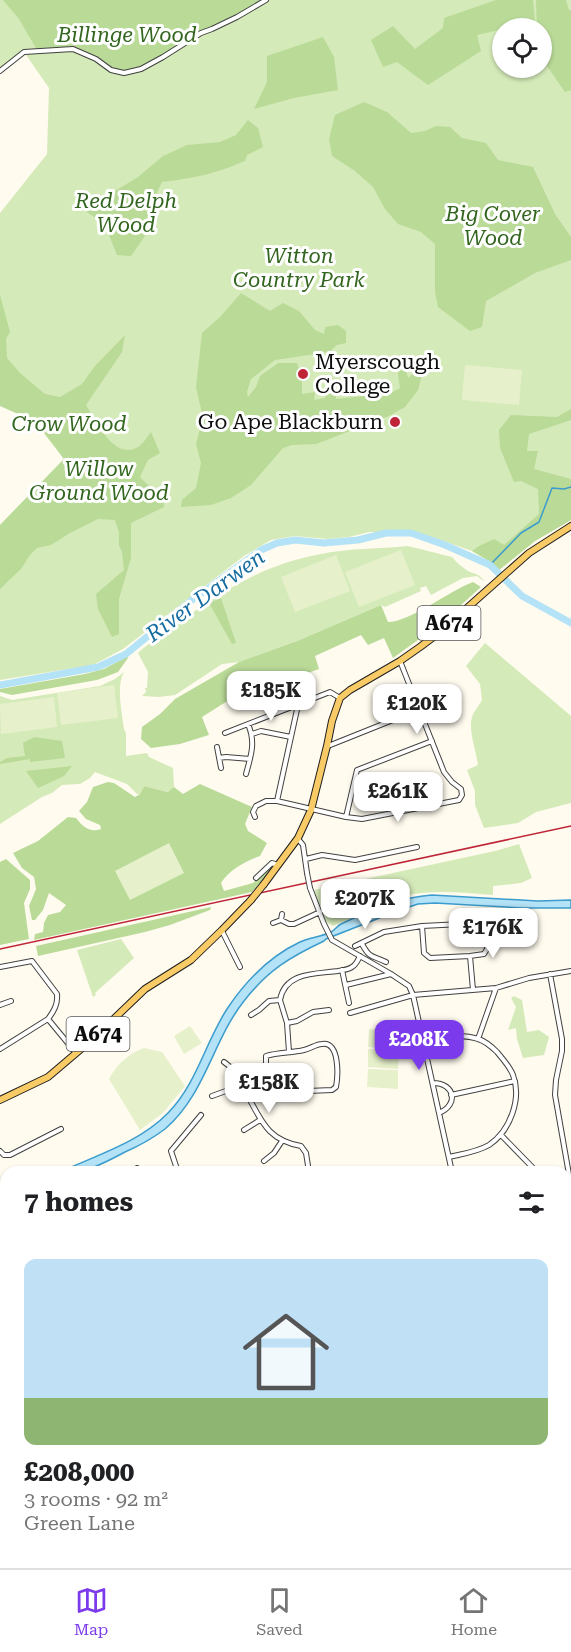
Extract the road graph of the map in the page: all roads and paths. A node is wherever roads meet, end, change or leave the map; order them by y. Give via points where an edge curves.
1 (266, 0) edge
2 (0, 71) edge
3 (571, 526) edge
4 (400, 661) junction
5 (340, 698) junction
6 (298, 705) junction
7 (419, 710) junction
8 (248, 724) junction
9 (225, 733) dead end
10 (252, 734) junction
11 (291, 737) junction
12 (432, 741) junction
13 (327, 746) junction
14 (217, 747) dead end
15 (219, 758) junction
16 (250, 759) junction
17 (220, 768) dead end
18 (246, 774) dead end
19 (277, 801) junction
20 (311, 810) junction
21 (255, 817) dead end
22 (346, 817) junction
23 (297, 838) junction
24 (417, 847) dead end
25 (306, 859) junction
26 (279, 866) junction
27 (256, 878) dead end
28 (320, 912) junction
29 (282, 914) dead end
30 (281, 920) junction
31 (273, 923) dead end
32 (422, 926) junction
33 (222, 930) junction
34 (362, 944) junction
35 (355, 946) dead end
36 (360, 956) junction
37 (470, 956) junction
38 (386, 962) dead end
39 (0, 967) edge
40 (240, 967) dead end
41 (342, 970) junction
42 (571, 971) edge
43 (391, 974) junction
44 (550, 974) junction
45 (346, 985) junction
46 (496, 988) junction
47 (473, 990) junction
48 (412, 995) junction
49 (280, 1000) junction
50 (11, 1001) dead end
51 (349, 1003) dead end
52 (0, 1005) edge
53 (329, 1010) dead end
54 (350, 1013) dead end
55 (251, 1015) dead end
56 (48, 1019) junction
57 (287, 1023) junction
58 (478, 1039) junction
59 (423, 1041) junction
60 (0, 1049) edge
61 (289, 1052) junction
62 (76, 1054) junction
63 (224, 1062) dead end
64 (266, 1072) dead end
65 (515, 1081) junction
66 (433, 1083) junction
67 (237, 1088) junction
68 (308, 1091) dead end
69 (452, 1095) junction
70 (212, 1096) dead end
71 (0, 1100) edge
72 (439, 1113) junction
73 (201, 1116) dead end
74 (260, 1120) junction
75 (61, 1129) dead end
76 (244, 1130) dead end
77 (501, 1136) junction
78 (282, 1141) junction
79 (0, 1151) edge
80 (449, 1157) junction
81 (264, 1161) dead end
82 (567, 1164) edge
83 (176, 1166) edge
84 (308, 1166) edge
85 (451, 1166) edge
86 (531, 1166) edge

1 - 2 street via 141,69 124,73 111,70 73,49 24,52
3 - 4 main road, A674 via 539,545 440,632
4 - 5 main road, A674
4 - 7 street
5 - 6 street via 330,692
5 - 13 main road, A674
6 - 8 street
6 - 11 street
7 - 12 street
7 - 13 street
8 - 9 street
8 - 10 street
10 - 11 street via 261,731
10 - 16 street
11 - 19 street
12 - 22 street via 357,770
12 - 22 street via 444,772 462,789 459,800 362,819
13 - 20 main road, A674
14 - 15 street
15 - 16 street
15 - 17 street
16 - 18 street
19 - 20 street
19 - 21 street via 257,805
20 - 22 street
20 - 23 main road, A674
23 - 25 street
23 - 26 main road, A674
24 - 25 street via 355,860 322,855
25 - 28 street, bridge via 310,888
26 - 27 street via 272,863
26 - 33 main road, A674, bridge
28 - 30 street via 294,924
28 - 36 street via 331,939
29 - 30 street
30 - 31 street
32 - 34 street via 384,932
32 - 37 street via 424,953 430,958
32 - 37 street via 482,923 487,949 484,954
33 - 40 street
33 - 62 main road, A674 via 191,960 145,989
34 - 35 street
34 - 38 street via 367,954
36 - 41 street via 350,969
36 - 43 street
37 - 47 street
39 - 56 street via 32,962 57,994 56,1008
41 - 45 street
41 - 49 street via 298,977 287,985
42 - 44 street
43 - 45 street
43 - 48 street via 409,986
44 - 46 street
44 - 82 street via 562,1039 555,1095
45 - 51 street
46 - 47 street
46 - 58 street
47 - 48 street
48 - 54 street
48 - 59 street
49 - 55 street via 268,1001
49 - 57 street
50 - 52 street
53 - 57 street
56 - 60 street
56 - 62 street
57 - 61 street
58 - 59 street via 449,1036
58 - 65 street via 494,1048
59 - 66 street
61 - 64 street via 266,1056
61 - 68 street via 323,1043 334,1050 335,1088
62 - 71 main road, A674 via 48,1077
63 - 67 street via 235,1071
65 - 69 street
65 - 77 street via 514,1105
66 - 69 street via 442,1083
66 - 72 street
67 - 70 street
67 - 74 street via 245,1091
69 - 72 street via 450,1107
72 - 80 street
73 - 83 street via 171,1151
74 - 76 street
74 - 78 street
75 - 79 street via 10,1155
77 - 80 street via 480,1149
77 - 86 street
78 - 81 street
78 - 84 street via 301,1146
80 - 85 street

